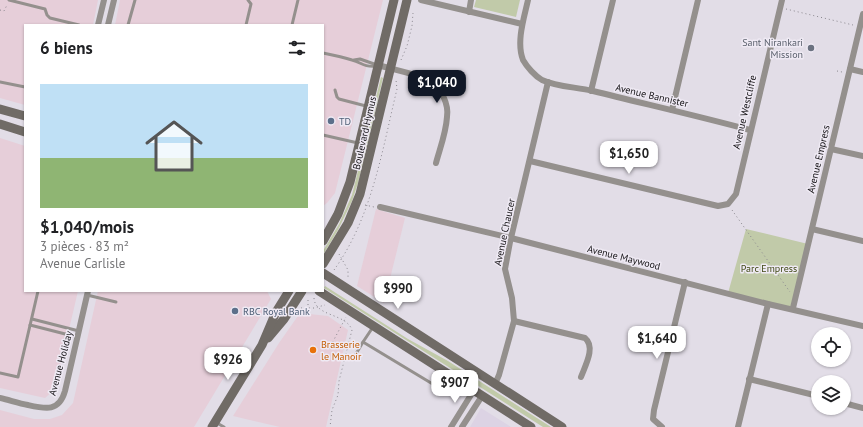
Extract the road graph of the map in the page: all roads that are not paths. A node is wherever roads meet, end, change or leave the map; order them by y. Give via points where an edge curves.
1 (9, 0) edge
2 (104, 0) edge
3 (114, 0) edge
4 (135, 0) edge
5 (248, 0) edge
6 (298, 0) edge
7 (394, 0) edge
8 (407, 0) edge
9 (425, 0) edge
10 (471, 0) edge
11 (528, 0) edge
12 (613, 0) edge
13 (698, 0) edge
14 (782, 0) edge
15 (27, 2) edge
16 (469, 12) junction
17 (863, 14) edge
18 (75, 24) edge
19 (98, 24) edge
20 (108, 24) edge
21 (128, 24) edge
22 (246, 24) edge
23 (292, 24) edge
24 (522, 24) junction
25 (324, 52) edge
26 (378, 66) junction
27 (390, 69) junction
28 (847, 71) junction
29 (863, 72) edge
30 (0, 82) edge
31 (548, 82) junction
32 (24, 87) edge
33 (335, 90) dead end
34 (591, 91) junction
35 (369, 106) junction
36 (0, 109) edge
37 (672, 110) junction
38 (24, 116) edge
39 (0, 124) edge
40 (750, 130) junction
41 (24, 132) edge
42 (324, 136) edge
43 (360, 144) junction
44 (831, 149) junction
45 (863, 156) edge
46 (530, 161) junction
47 (436, 163) dead end
48 (378, 207) road end
49 (812, 229) junction
50 (511, 238) junction
51 (324, 239) edge
52 (863, 241) edge
53 (324, 262) edge
54 (324, 274) edge
55 (685, 282) junction
56 (38, 292) edge
57 (288, 292) edge
58 (301, 292) edge
59 (88, 293) edge
60 (317, 294) edge
61 (116, 302) dead end
62 (768, 304) junction
63 (793, 308) junction
64 (32, 319) junction
65 (514, 321) junction
66 (30, 325) junction
67 (374, 326) junction
68 (863, 326) edge
69 (78, 334) junction
70 (363, 342) junction
71 (262, 345) junction
72 (353, 359) dead end
73 (0, 373) edge
74 (450, 375) junction
75 (581, 377) dead end
76 (750, 379) junction
77 (495, 384) junction
78 (474, 390) junction
79 (811, 394) edge
80 (482, 396) junction
81 (0, 398) edge
82 (851, 405) edge
83 (863, 408) edge
84 (214, 425) edge
85 (224, 427) edge
86 (451, 427) edge
87 (462, 427) edge
88 (531, 427) edge
89 (562, 427) edge
90 (662, 427) edge
91 (738, 427) edge

1 - 15 lane
2 - 19 street
3 - 20 street
4 - 21 lane
5 - 22 lane via 251,4
6 - 23 lane
7 - 26 street, Boulevard Hymus
8 - 27 street, Boulevard Hymus
9 - 16 street
10 - 16 street
11 - 24 street
12 - 34 street
13 - 37 street
14 - 40 street, Avenue Westcliffe
15 - 18 lane via 44,9 50,18
16 - 24 street
17 - 28 street, Avenue Empress
24 - 31 street via 520,45 523,60 540,79
25 - 26 lane via 354,60 359,64
26 - 27 street
26 - 35 street, Boulevard Hymus
27 - 47 street via 430,81 444,97 448,117
27 - 53 street, Boulevard Hymus via 357,203 346,228
28 - 29 street
28 - 44 street, Avenue Empress
30 - 32 lane
31 - 34 street, Avenue Bannister
31 - 46 street, Avenue Chaucer
33 - 35 lane via 339,99
34 - 37 street, Avenue Bannister
35 - 43 street, Boulevard Hymus
36 - 38 street
37 - 40 street, Avenue Bannister
39 - 41 street
40 - 46 street, Avenue Westcliffe via 736,194 730,206 718,206
42 - 43 lane
43 - 51 street, Boulevard Hymus via 346,196
44 - 45 street
44 - 49 street, Avenue Empress
46 - 50 street, Avenue Chaucer
48 - 50 street, Avenue Maywood
49 - 52 street
49 - 63 street, Avenue Empress
50 - 55 street, Avenue Maywood
50 - 65 street, Avenue Chaucer via 505,269
54 - 77 street
55 - 62 street, Avenue Maywood
55 - 90 street via 654,410 653,419
56 - 64 lane
57 - 71 street via 276,312
58 - 71 street via 284,319
59 - 61 lane
59 - 69 street, Avenue Holiday
60 - 67 street
62 - 63 street, Avenue Maywood
62 - 76 street
63 - 68 street, Avenue Maywood
64 - 66 lane
64 - 69 lane
65 - 75 street via 585,338 590,347
65 - 77 street, Avenue Chaucer
66 - 69 lane
66 - 73 lane via 18,378
67 - 70 lane
67 - 74 street
69 - 81 street, Avenue Holiday via 65,391 58,404 51,408 43,408
70 - 72 lane
70 - 74 lane via 436,386 444,384
71 - 84 street
74 - 78 street
76 - 79 street
76 - 91 street
77 - 89 street
78 - 80 street
78 - 86 street
80 - 87 street
80 - 88 street
82 - 83 street
84 - 85 lane

